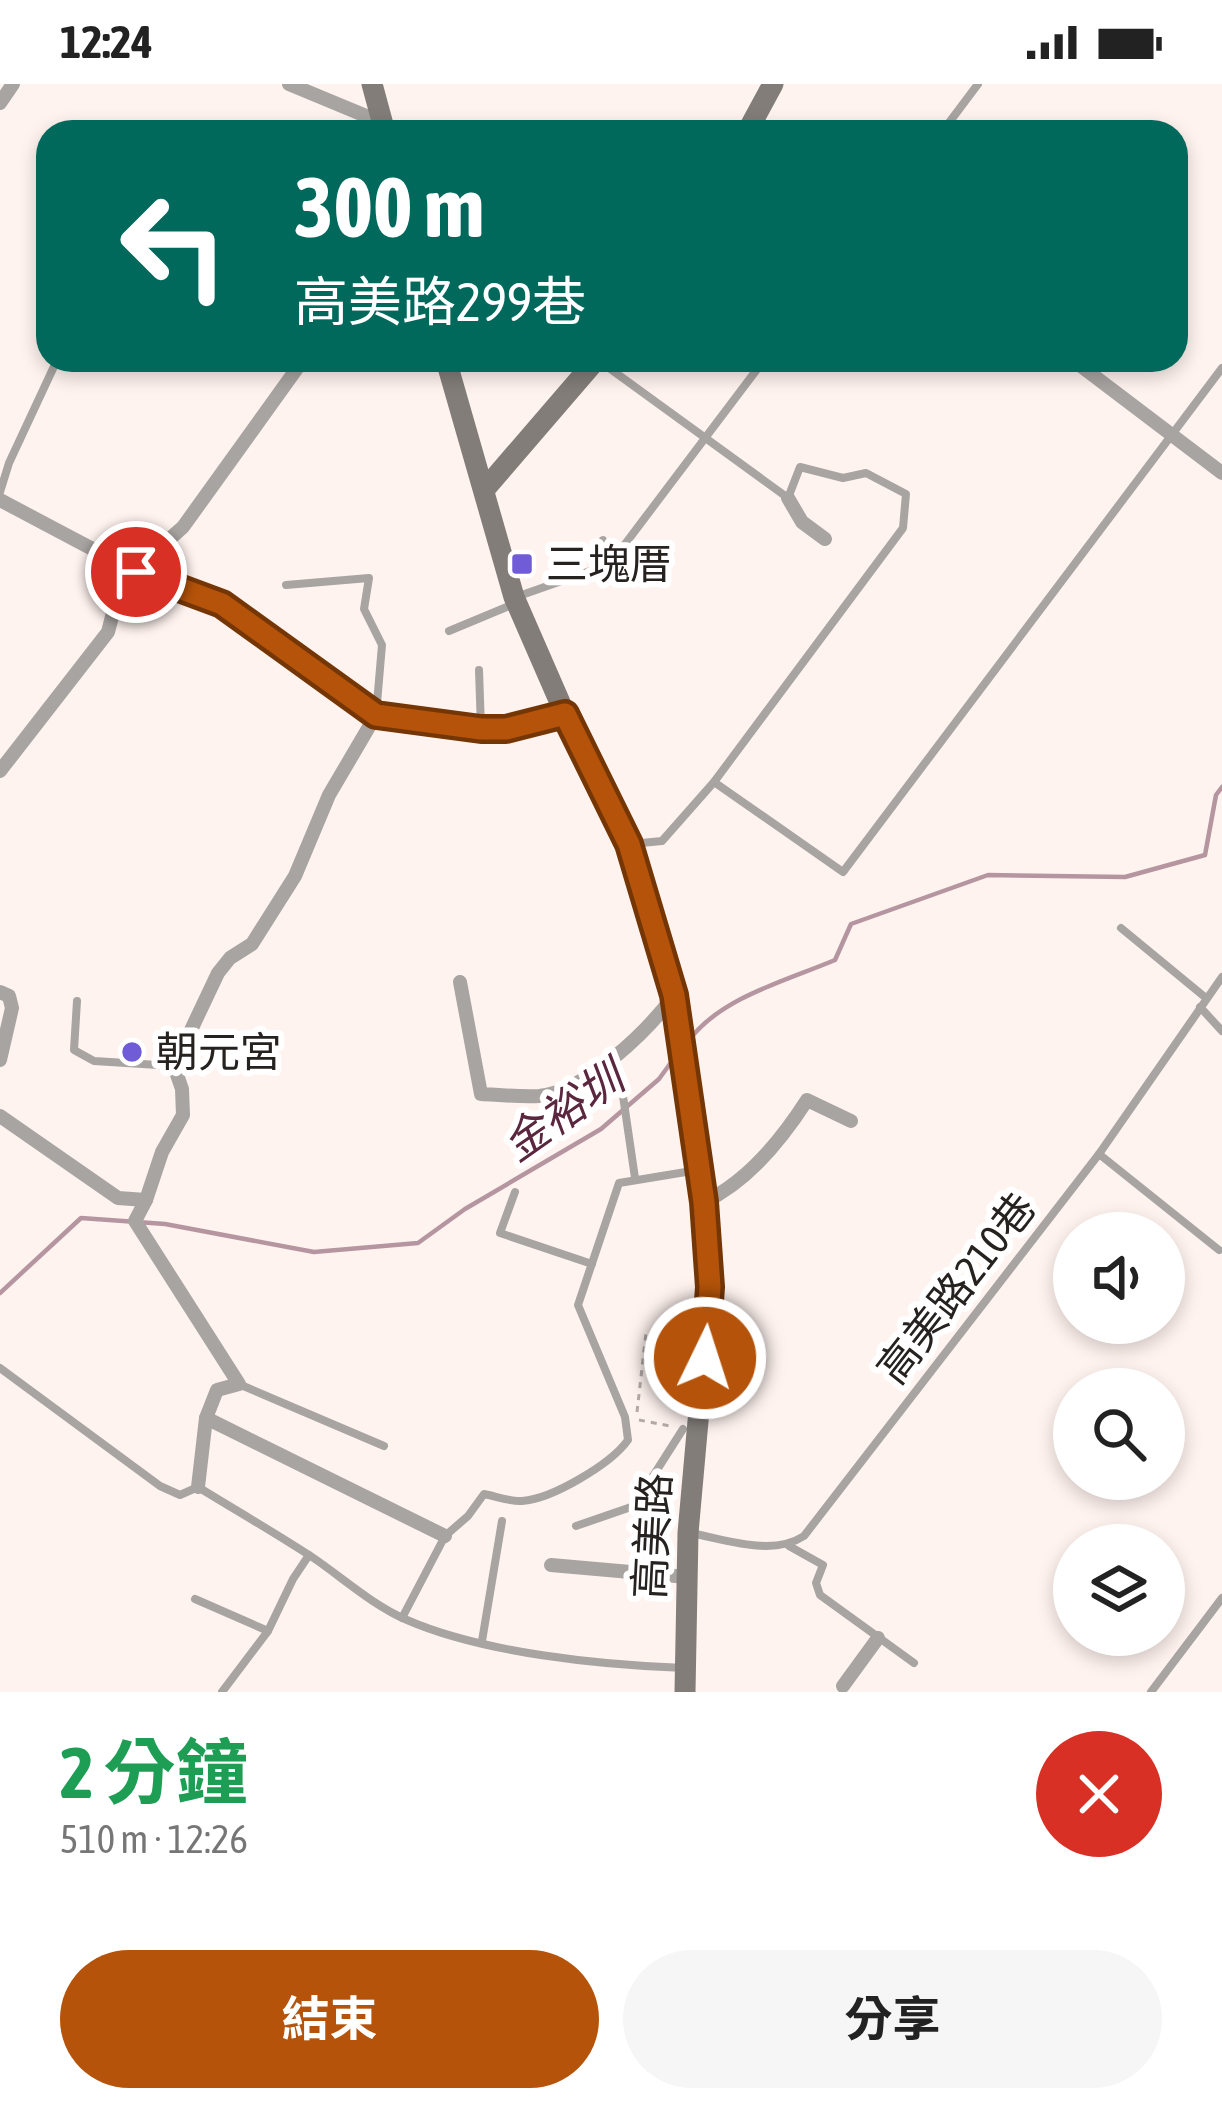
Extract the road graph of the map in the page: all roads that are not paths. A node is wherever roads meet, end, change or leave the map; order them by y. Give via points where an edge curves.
1 (13, 84) edge
2 (289, 84) edge
3 (372, 84) edge
4 (772, 84) edge
5 (978, 84) edge
6 (0, 103) edge
7 (369, 120) edge
8 (382, 120) edge
9 (760, 120) edge
10 (951, 120) edge
11 (1222, 368) edge
12 (52, 372) edge
13 (294, 372) edge
14 (450, 372) edge
15 (587, 372) edge
16 (615, 372) edge
17 (754, 372) edge
18 (1088, 372) edge
19 (705, 434) junction
20 (1172, 434) junction
21 (1222, 473) edge
22 (485, 489) junction
23 (0, 496) edge
24 (788, 498) junction
25 (603, 539) dead end
26 (824, 539) dead end
27 (610, 564) junction
28 (136, 572) junction
29 (286, 585) dead end
30 (515, 600) junction
31 (449, 631) dead end
32 (479, 670) dead end
33 (565, 714) junction
34 (376, 715) junction
35 (481, 729) junction
36 (0, 771) edge
37 (714, 782) junction
38 (629, 844) junction
39 (1121, 928) dead end
40 (1222, 977) edge
41 (460, 982) dead end
42 (0, 992) edge
43 (674, 995) junction
44 (77, 1001) dead end
45 (1203, 1002) junction
46 (1222, 1030) edge
47 (0, 1060) edge
48 (173, 1066) junction
49 (623, 1096) dead end
50 (0, 1116) edge
51 (851, 1121) dead end
52 (1099, 1154) junction
53 (699, 1169) junction
54 (635, 1178) junction
55 (515, 1192) dead end
56 (146, 1200) junction
57 (704, 1202) junction
58 (1219, 1250) dead end
59 (592, 1264) junction
60 (0, 1368) edge
61 (239, 1384) junction
62 (206, 1418) junction
63 (683, 1429) road end
64 (384, 1447) dead end
65 (198, 1487) junction
66 (502, 1521) dead end
67 (576, 1526) dead end
68 (688, 1533) junction
69 (445, 1536) junction
70 (789, 1546) junction
71 (309, 1555) junction
72 (551, 1564) dead end
73 (687, 1577) junction
74 (1222, 1598) edge
75 (195, 1599) dead end
76 (402, 1618) junction
77 (268, 1631) junction
78 (878, 1638) junction
79 (482, 1641) junction
80 (914, 1663) dead end
81 (686, 1668) junction
82 (843, 1686) dead end
83 (222, 1692) edge
84 (685, 1692) edge
85 (1151, 1692) edge

1 - 6 street
2 - 7 street
3 - 8 street
4 - 9 street
5 - 10 lane
11 - 20 lane
12 - 23 lane
13 - 28 street via 184,527
14 - 22 street, 高美路
15 - 22 street
16 - 19 lane
17 - 19 lane
18 - 20 street
19 - 24 lane
19 - 27 lane
20 - 21 street
20 - 37 lane via 843,872
22 - 30 street, 高美路
23 - 28 street
24 - 26 street
24 - 37 lane via 800,467 843,478 866,472 906,494 903,528
25 - 27 lane
27 - 30 lane
28 - 34 street via 222,604
28 - 36 street via 122,582 108,632
29 - 34 lane via 369,578 364,609 382,645
30 - 31 lane
30 - 33 street, 高美路
32 - 35 lane
33 - 35 street
33 - 38 street, 高美路
34 - 35 street
34 - 48 street via 329,795 295,876 251,944 218,974
37 - 38 lane via 662,841
38 - 43 street, 高美路
39 - 45 lane
40 - 45 lane, 高美路210巷
41 - 43 street via 481,1094 543,1096 580,1084
42 - 47 street via 12,1008
43 - 53 street, 高美路
44 - 48 lane via 74,1050 94,1061
45 - 46 lane
45 - 52 lane, 高美路210巷
48 - 56 street via 183,1115
49 - 54 lane
50 - 56 street via 118,1198
51 - 57 street via 807,1100 780,1141
52 - 58 lane
52 - 70 lane, 高美路210巷
53 - 54 lane
53 - 57 street, 高美路
54 - 59 lane, 高美路 via 619,1183
55 - 59 lane via 500,1233
56 - 61 street via 134,1222
57 - 68 street, 高美路 via 709,1326
59 - 69 lane, 高美路 via 578,1305 628,1440 614,1459 538,1496 484,1494
60 - 65 lane via 160,1486 180,1495
61 - 62 street via 217,1390
61 - 64 lane
62 - 65 street
62 - 69 street
63 - 67 lane, 高美路 via 634,1506
65 - 71 lane
66 - 79 lane
68 - 70 lane
68 - 73 street, 高美路
69 - 76 lane, 高美路
70 - 78 lane via 823,1565 820,1595
71 - 76 lane
71 - 77 lane
72 - 73 street
73 - 81 street, 高美路
74 - 85 lane
75 - 77 lane
76 - 79 lane
77 - 83 lane
78 - 80 lane
78 - 82 street
79 - 81 lane via 617,1666
81 - 84 street, 高美路

